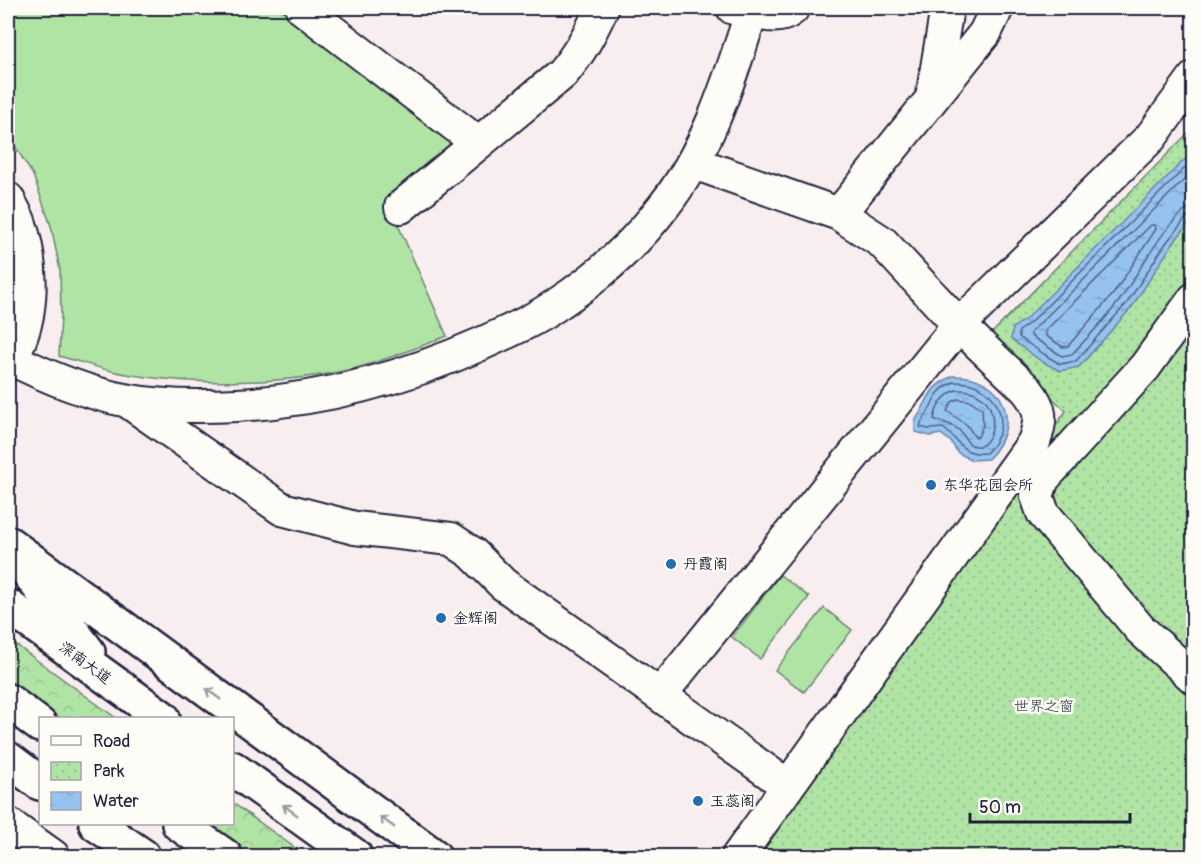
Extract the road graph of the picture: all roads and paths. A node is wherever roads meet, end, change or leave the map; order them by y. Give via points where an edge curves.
1 (302, 8) edge
2 (602, 8) edge
3 (793, 8) edge
4 (947, 8) edge
5 (997, 8) edge
6 (743, 10) edge
7 (1194, 78) edge
8 (932, 99) junction
9 (478, 143) junction
10 (694, 163) junction
11 (8, 199) edge
12 (401, 207) dead end
13 (838, 214) junction
14 (1194, 299) edge
15 (959, 325) junction
16 (9, 360) edge
17 (126, 400) junction
18 (8, 544) edge
19 (8, 606) edge
20 (1194, 678) edge
21 (660, 695) junction
22 (126, 698) edge
23 (8, 702) edge
24 (161, 717) edge
25 (39, 724) edge
26 (8, 759) edge
27 (234, 769) edge
28 (39, 782) edge
29 (788, 786) junction
30 (8, 824) edge
31 (97, 825) edge
32 (180, 825) edge
33 (328, 837) junction
34 (52, 856) edge
35 (143, 856) edge
36 (225, 856) edge
37 (355, 856) edge
38 (381, 856) edge
39 (434, 856) edge
40 (738, 856) edge

1 - 9 street
2 - 9 street via 588,39 562,74
3 - 6 street via 784,15 773,16
4 - 8 street
5 - 8 street via 985,33
6 - 10 street via 718,110
7 - 15 street via 1151,137
8 - 13 street
9 - 12 street
10 - 13 street
10 - 17 street via 642,232 580,288 533,319 456,355 410,373 312,398 212,406
11 - 16 street via 20,223 30,286 22,333
13 - 15 street via 882,242
14 - 20 street via 1145,367 1042,479 1037,496 1043,513 1140,629
15 - 21 street
15 - 29 street via 1036,401 1040,426 1034,442
16 - 17 street via 80,390
17 - 21 street via 282,509 355,528 451,539 472,553 503,584
18 - 22 main road
39 -> 18 main road
19 - 22 main road, 深南大道
21 - 29 street
22 - 24 main road, 深南大道
23 - 25 main road
26 - 28 main road
33 -> 27 main road
29 - 40 street
30 - 34 street
31 - 35 main road
32 - 36 main road
33 - 37 main road
33 - 38 main road

